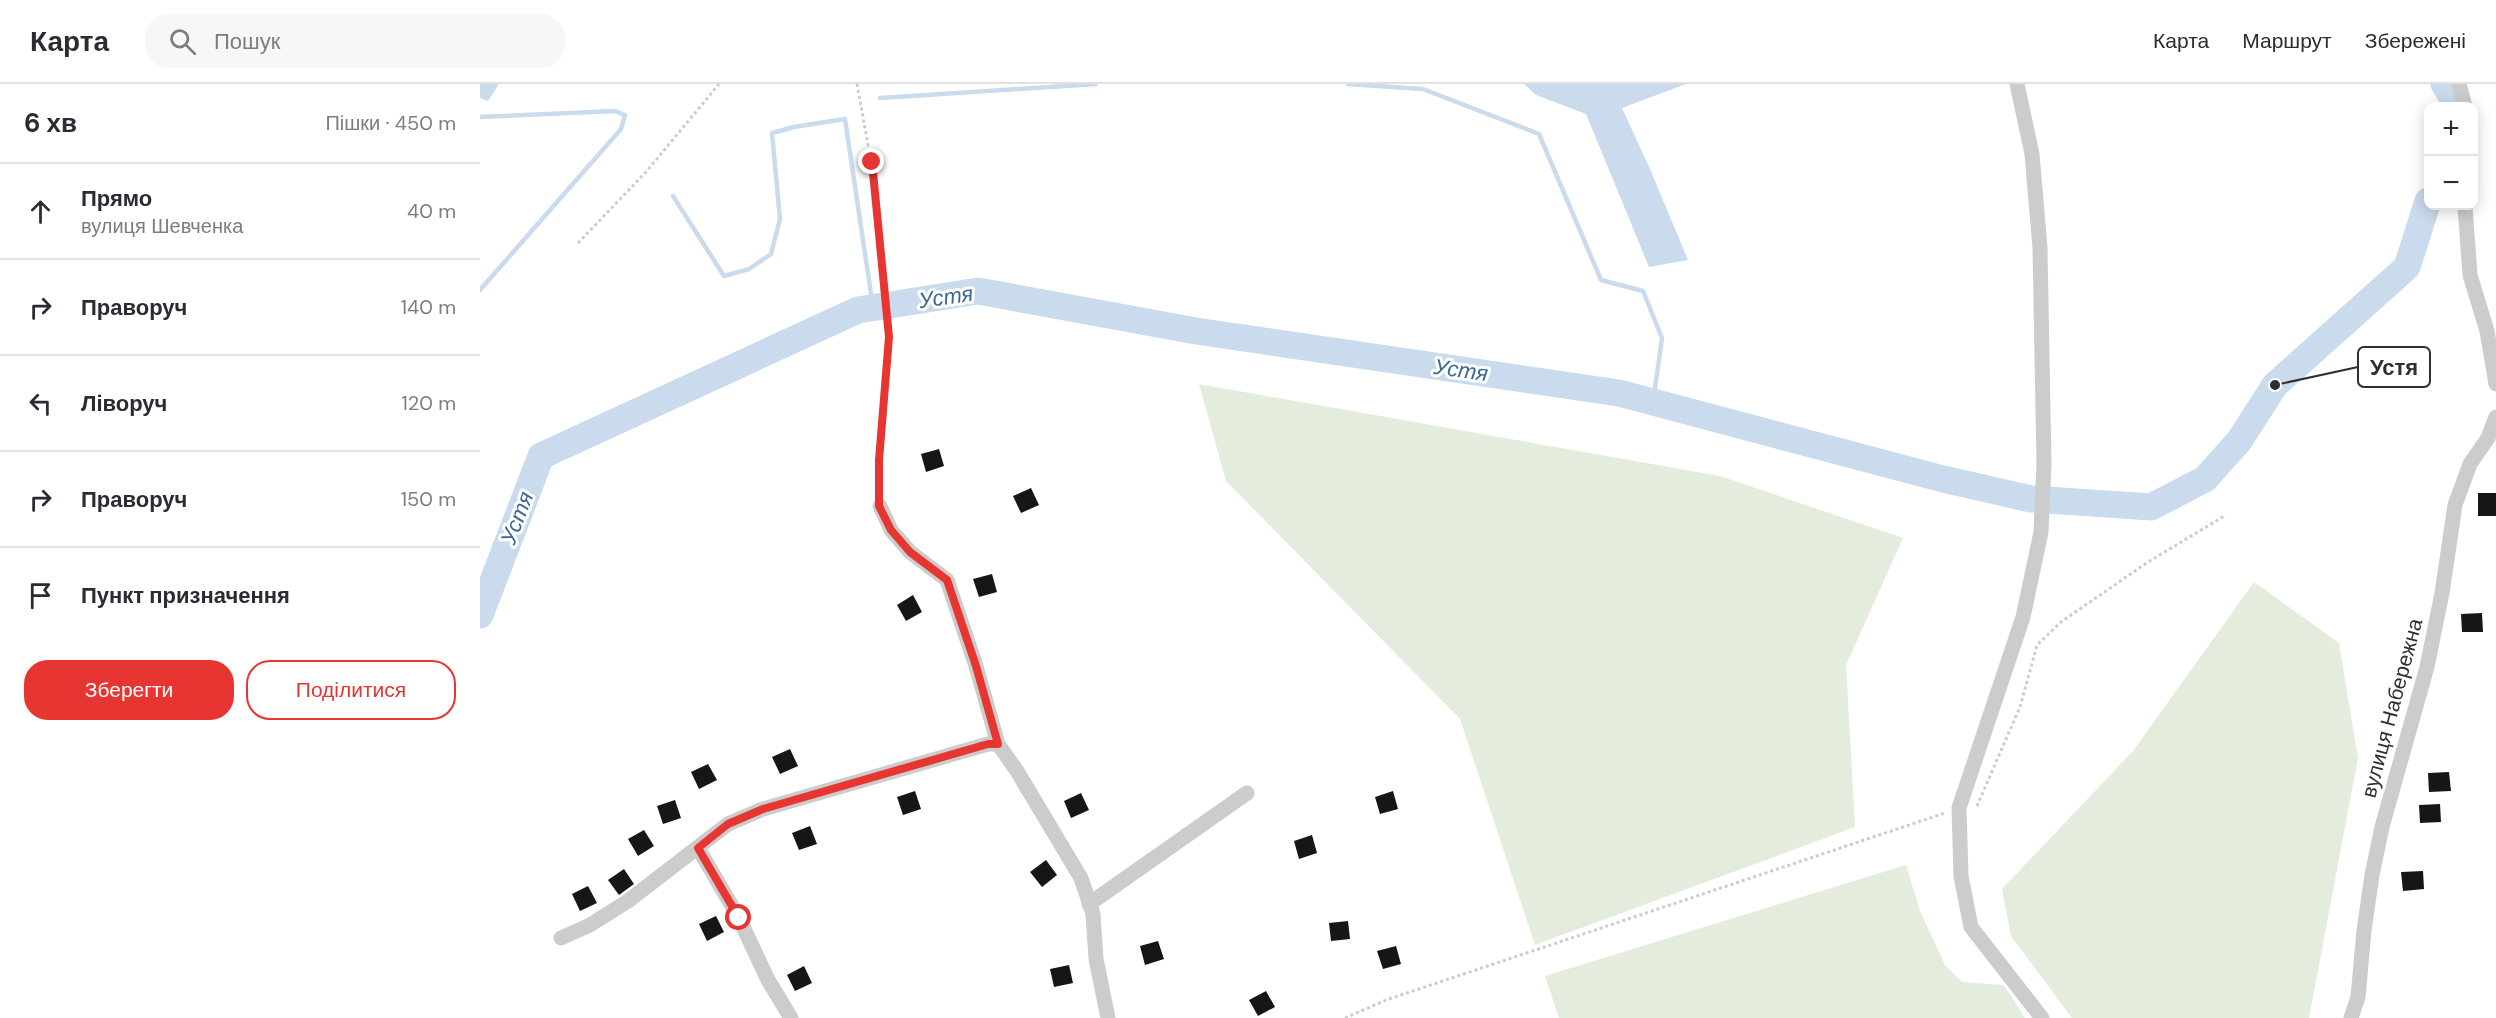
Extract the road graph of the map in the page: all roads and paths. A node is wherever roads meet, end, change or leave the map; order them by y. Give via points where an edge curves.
1 (719, 84) edge
2 (857, 84) edge
3 (2017, 84) edge
4 (2459, 84) edge
5 (2464, 102) edge
6 (2464, 210) edge
7 (578, 243) dead end
8 (2496, 384) edge
9 (2496, 417) edge
10 (879, 506) joint
11 (2226, 515) dead end
12 (998, 744) junction
13 (1247, 793) dead end
14 (1959, 808) junction
15 (698, 848) junction
16 (1089, 904) junction
17 (561, 938) dead end
18 (790, 1018) edge
19 (1108, 1018) edge
20 (1345, 1018) edge
21 (2042, 1018) edge
22 (2351, 1018) edge

1 - 7 path via 646,172
2 - 10 path via 872,162 889,337 879,448
3 - 14 street via 2032,154 2040,248 2044,464 2041,532 2023,616
4 - 5 street
6 - 8 street via 2470,275 2487,331
9 - 22 street, вулиця Набережна via 2488,438 2470,464 2455,506 2427,667 2372,875 2358,997
10 - 12 street via 891,530 910,552 947,580
11 - 14 path via 2070,615 2037,645 2020,707 1994,772 1976,808
12 - 15 street via 881,773 763,809 728,824
12 - 16 street via 1081,878
13 - 16 street
14 - 20 path via 1386,1000
14 - 21 street via 1961,876 1971,927
15 - 17 street via 628,901
15 - 18 street
16 - 19 street

